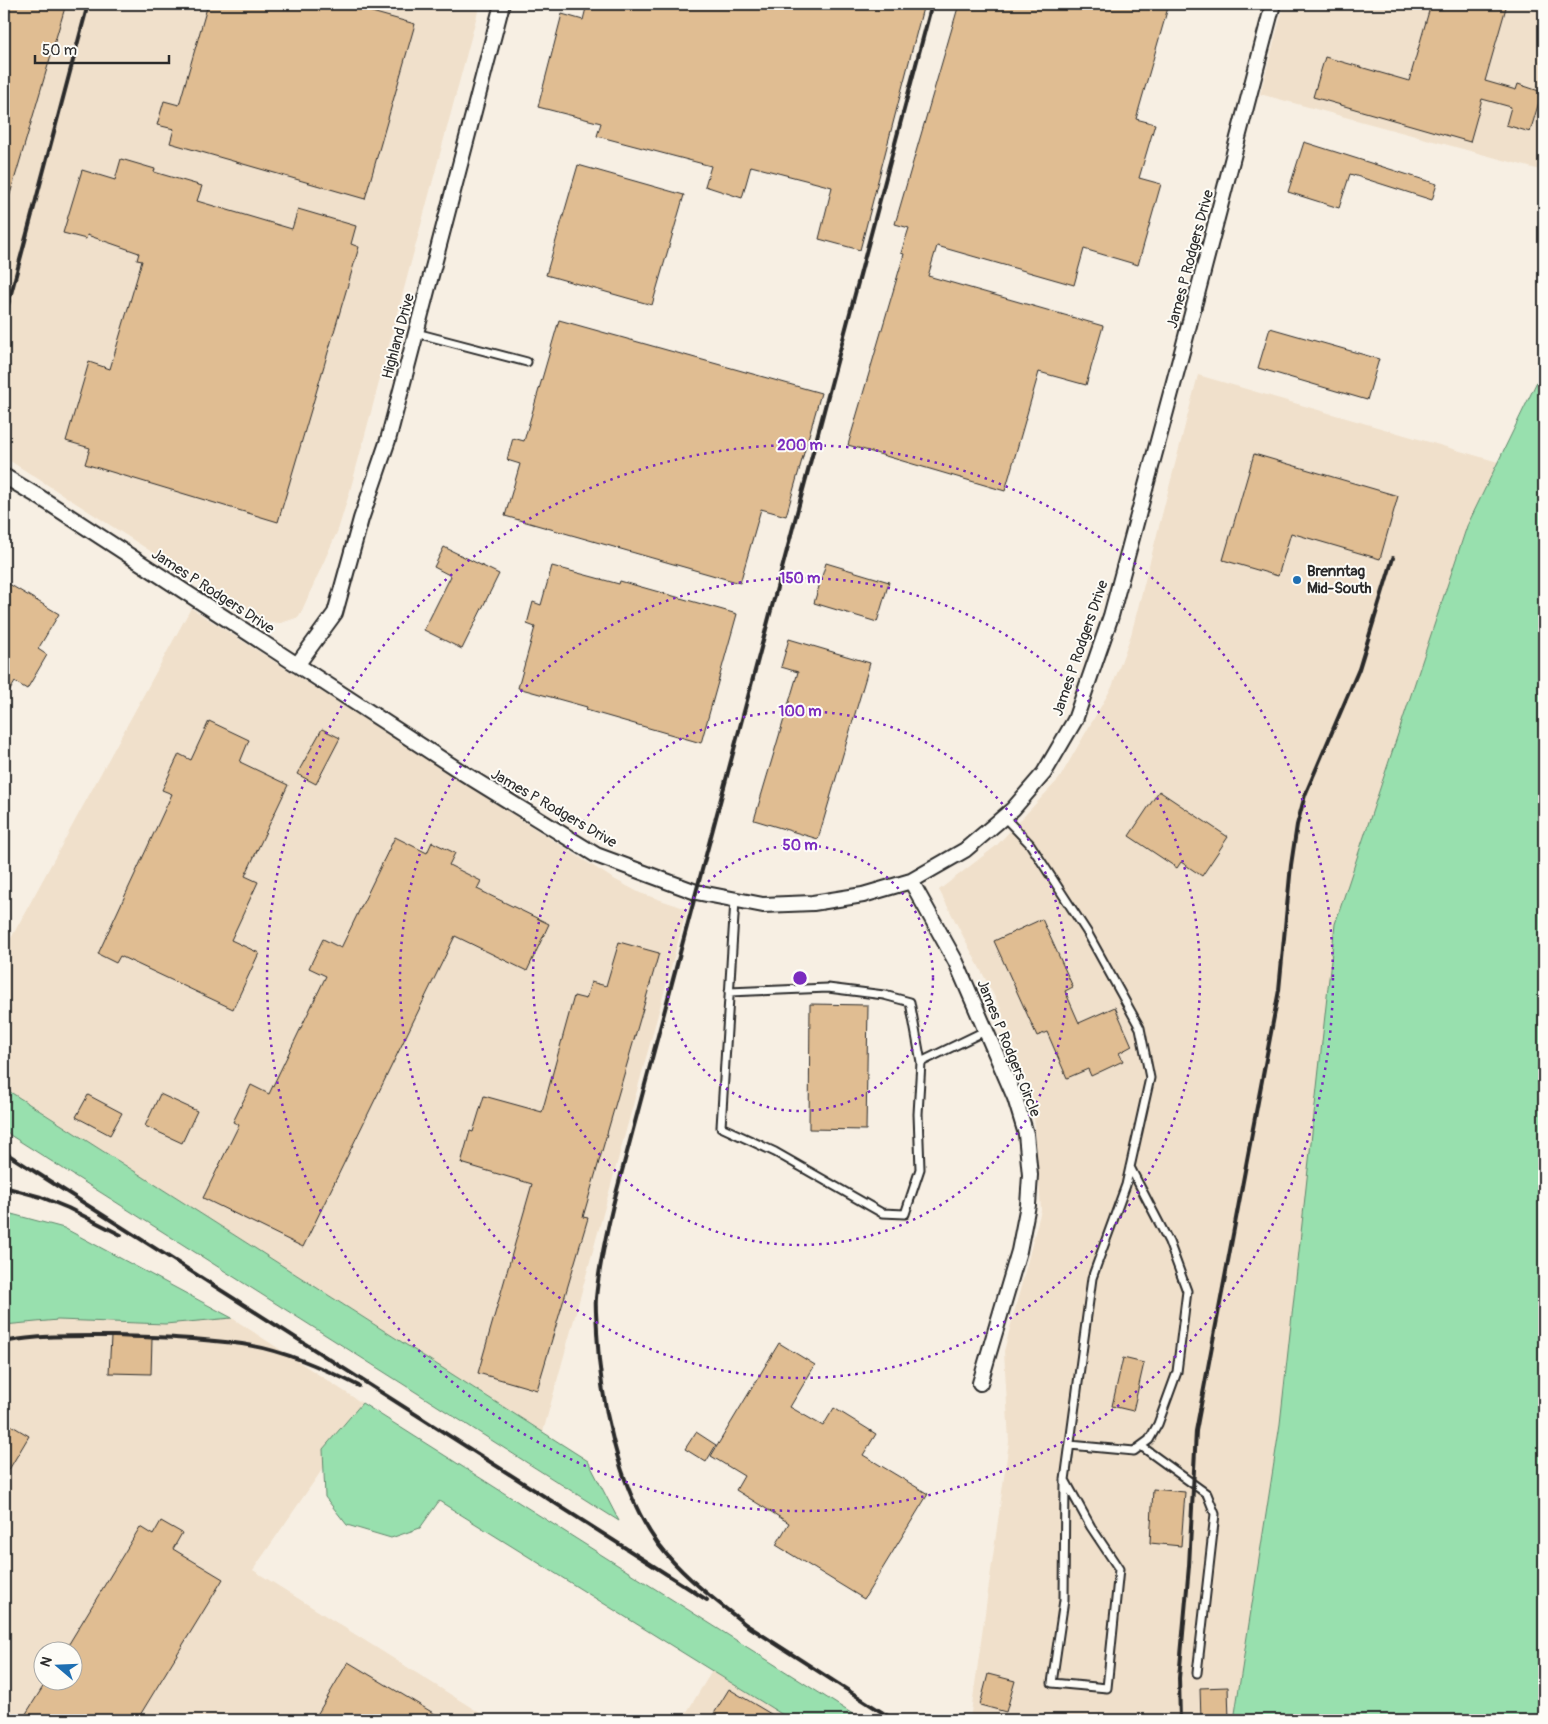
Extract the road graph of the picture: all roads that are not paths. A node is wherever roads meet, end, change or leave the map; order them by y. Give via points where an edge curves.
1 (502, 4) edge
2 (1273, 4) edge
3 (416, 333) junction
4 (527, 362) dead end
5 (4, 476) edge
6 (297, 665) junction
7 (1004, 817) junction
8 (911, 881) junction
9 (735, 900) junction
10 (729, 992) junction
11 (985, 1031) junction
12 (921, 1062) junction
13 (1130, 1167) junction
14 (980, 1383) dead end
15 (1070, 1445) junction
16 (1141, 1446) junction
17 (1065, 1480) junction
18 (1197, 1672) dead end

1 - 3 street, Highland Drive
2 - 7 street, James P Rodgers Drive via 1110,616 1075,720 1044,773
3 - 4 lane
3 - 6 street, Highland Drive via 388,440 361,519 335,612
5 - 6 street, James P Rodgers Drive
6 - 9 street, James P Rodgers Drive via 596,855 696,892
7 - 8 street, James P Rodgers Drive via 965,850
7 - 13 lane via 1030,844 1087,932 1140,1028 1150,1078
8 - 9 street, James P Rodgers Drive via 863,896 813,902 763,905
8 - 11 street, James P Rodgers Circle via 956,962
9 - 10 lane
10 - 12 lane via 828,988 884,995 910,1002
10 - 12 lane via 721,1127 775,1152 882,1213 905,1214 920,1169 918,1114
11 - 12 lane
11 - 14 street, James P Rodgers Circle via 1015,1098 1026,1134 1030,1174 1028,1205 1018,1251
13 - 15 lane via 1092,1278
13 - 16 lane via 1169,1242 1187,1290 1177,1372 1158,1424 1149,1440
15 - 16 lane via 1134,1451
15 - 17 lane
16 - 18 lane via 1207,1494 1215,1514
17 - 17 lane via 1064,1600 1052,1683 1107,1688 1119,1569

